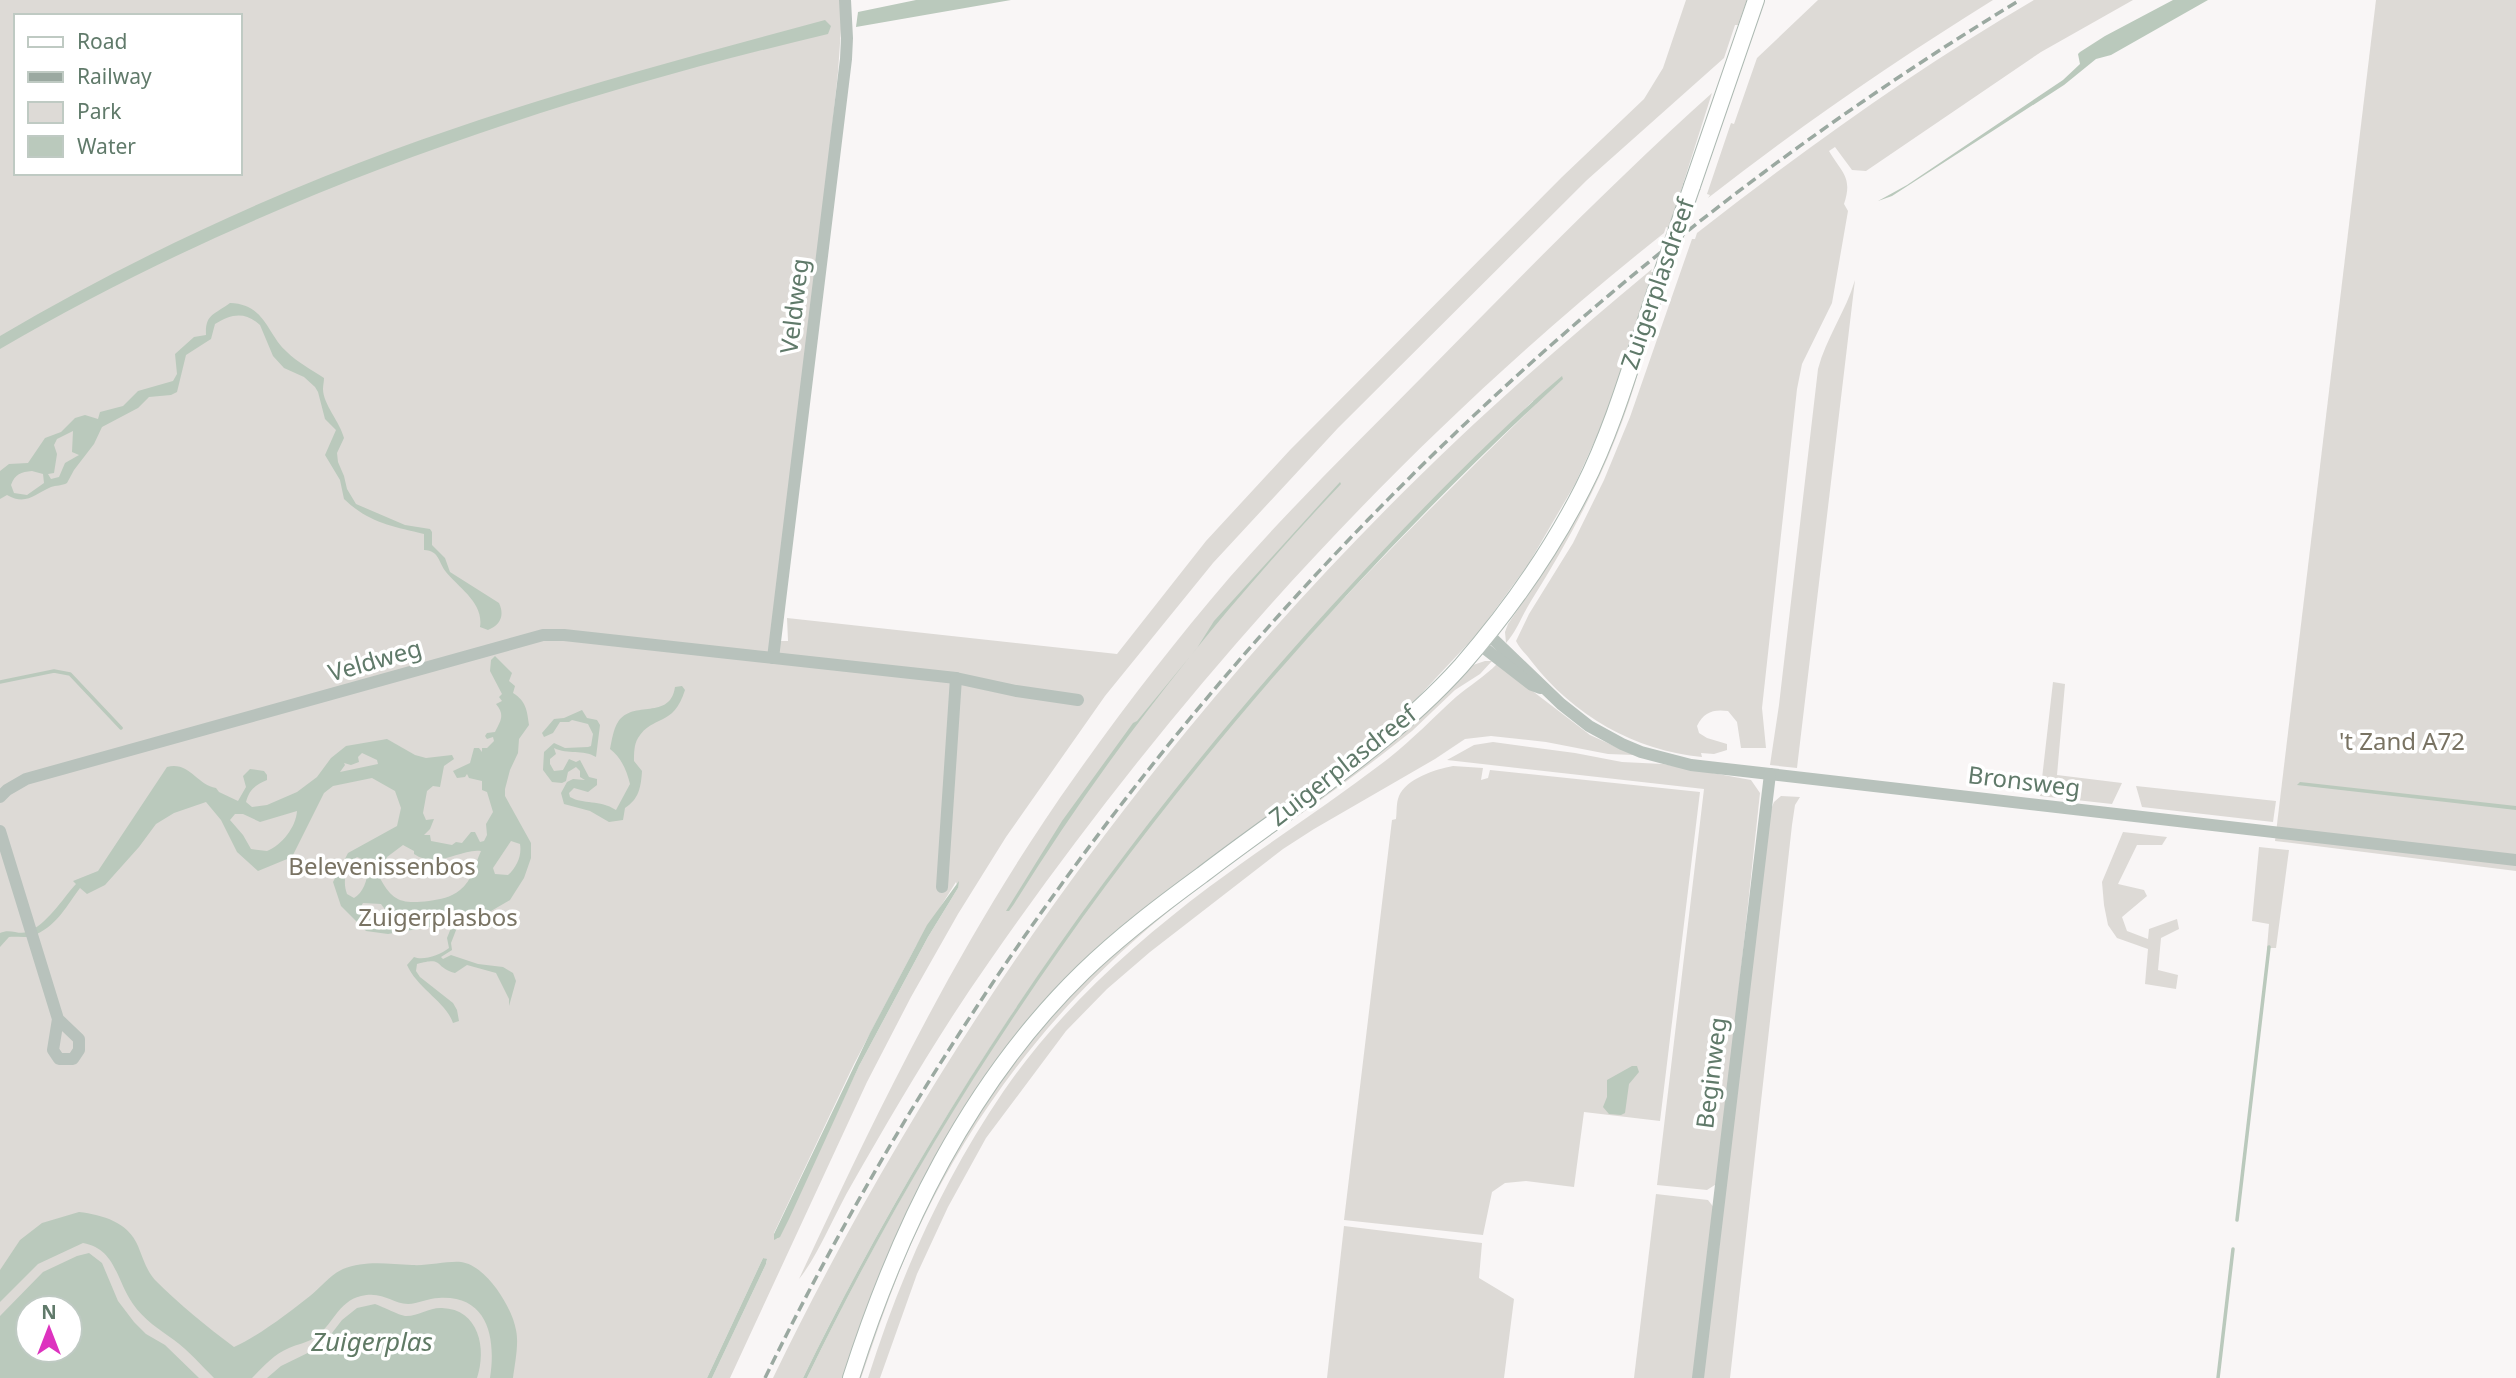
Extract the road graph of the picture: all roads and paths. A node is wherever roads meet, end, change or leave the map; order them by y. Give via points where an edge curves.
1 (845, 0) edge
2 (1754, 7) edge
3 (1484, 639) junction
4 (774, 658) junction
5 (956, 678) junction
6 (1077, 700) dead end
7 (1770, 774) junction
8 (0, 797) edge
9 (0, 831) edge
10 (2516, 860) edge
11 (942, 887) dead end
12 (58, 1019) dead end
13 (851, 1378) edge
14 (1698, 1378) edge

1 - 4 street, Veldweg via 846,59
2 - 3 main road, Zuigerplasdreef, bridge via 1605,438 1545,556
3 - 7 street, Bronsweg via 1532,685 1589,726 1641,752 1691,765
3 - 13 main road, Zuigerplasdreef via 1380,742 1141,922 1083,972 1047,1012 968,1116 927,1186 885,1279
4 - 5 street, Veldweg
4 - 8 street, Veldweg via 543,635 26,779
5 - 6 street, Veldweg
5 - 11 street
7 - 10 street, Bronsweg
7 - 14 street, Beginweg
9 - 12 street

